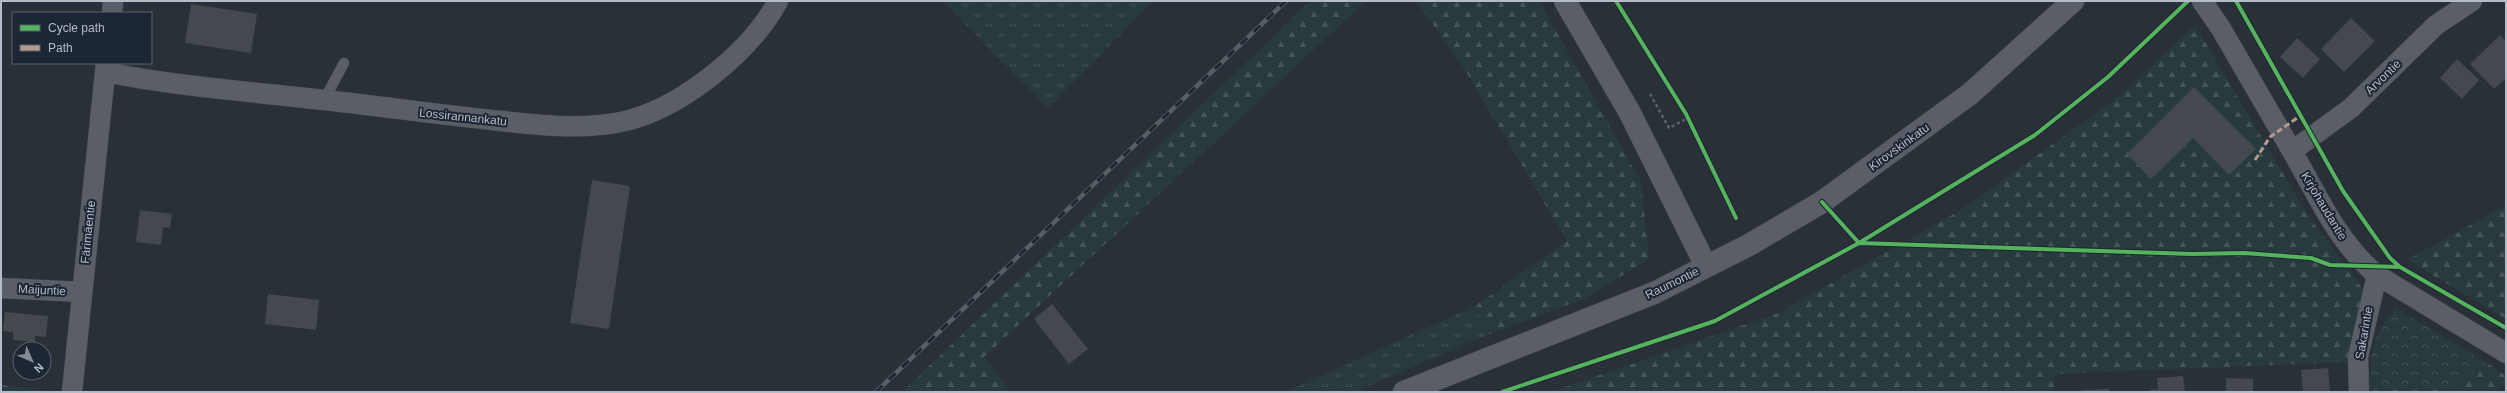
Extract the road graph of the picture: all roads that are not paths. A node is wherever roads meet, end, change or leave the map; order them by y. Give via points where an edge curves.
1 (113, 1) edge
2 (778, 1) edge
3 (1565, 1) edge
4 (2073, 1) edge
5 (2202, 1) edge
6 (2472, 1) edge
7 (112, 12) edge
8 (344, 63) dead end
9 (105, 68) edge
10 (324, 100) junction
11 (2292, 151) junction
12 (1706, 266) junction
13 (2377, 275) junction
14 (1, 288) edge
15 (82, 292) junction
16 (2506, 353) edge
17 (72, 392) edge
18 (1404, 392) edge
19 (2359, 392) edge

1 - 7 street
2 - 10 street, Lossirannankatu via 768,20 701,85 622,122 565,127
3 - 12 street, Raumontie via 1630,113
4 - 12 street, Kirovskinkatu via 1970,94 1871,168 1822,202 1749,245
5 - 11 street, Kirjohaudantie
6 - 11 street, Arvontie via 2436,25 2351,108
8 - 10 lane
9 - 10 street, Lossirannankatu
9 - 15 street, Färimäentie
11 - 13 street, Kirjohaudantie via 2341,236 2364,264
12 - 18 street, Raumontie via 1654,293
13 - 16 street, Kirjohaudantie
13 - 19 street, Sakarintie via 2358,357
14 - 15 street, Maijuntie
15 - 17 street, Färimäentie

